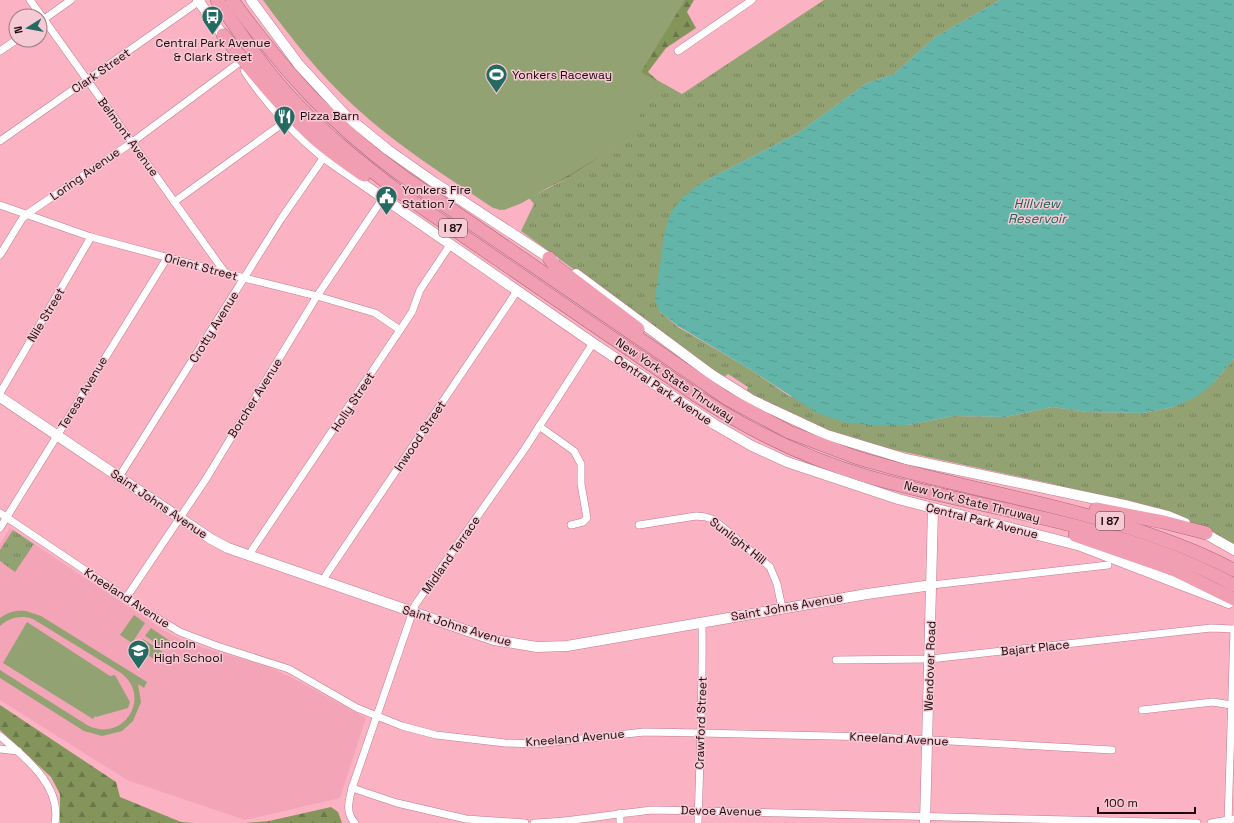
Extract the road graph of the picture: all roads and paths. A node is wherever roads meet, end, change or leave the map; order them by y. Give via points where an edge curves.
1 (71, 0) edge
2 (217, 0) edge
3 (232, 0) edge
4 (251, 0) edge
5 (752, 0) edge
6 (200, 1) edge
7 (48, 17) edge
8 (48, 29) edge
9 (223, 35) junction
10 (678, 51) dead end
11 (240, 62) junction
12 (87, 81) junction
13 (286, 121) junction
14 (0, 141) edge
15 (131, 142) junction
16 (324, 158) junction
17 (395, 189) junction
18 (383, 198) junction
19 (174, 202) junction
20 (0, 205) edge
21 (27, 214) junction
22 (91, 237) junction
23 (450, 245) junction
24 (0, 255) edge
25 (167, 258) junction
26 (549, 258) junction
27 (226, 274) junction
28 (244, 278) junction
29 (518, 291) junction
30 (317, 296) junction
31 (400, 330) junction
32 (593, 343) junction
33 (655, 350) junction
34 (0, 393) edge
35 (0, 397) edge
36 (539, 426) junction
37 (57, 436) junction
38 (119, 477) junction
39 (981, 490) junction
40 (984, 505) junction
41 (933, 509) junction
42 (0, 512) edge
43 (7, 517) junction
44 (179, 517) junction
45 (571, 525) dead end
46 (639, 525) dead end
47 (0, 528) edge
48 (1206, 533) junction
49 (1234, 550) edge
50 (250, 557) junction
51 (1108, 564) dead end
52 (1234, 570) edge
53 (324, 582) junction
54 (932, 585) junction
55 (1234, 586) edge
56 (126, 598) junction
57 (1234, 599) edge
58 (1234, 605) edge
59 (782, 608) junction
60 (413, 613) junction
61 (702, 622) junction
62 (1234, 629) edge
63 (930, 659) junction
64 (836, 660) dead end
65 (1232, 703) edge
66 (1142, 710) dead end
67 (377, 717) junction
68 (701, 733) junction
69 (0, 736) edge
70 (928, 740) junction
71 (0, 749) edge
72 (1112, 750) dead end
73 (18, 751) junction
74 (352, 788) junction
75 (698, 810) junction
76 (620, 813) junction
77 (926, 820) edge
78 (1230, 821) edge
79 (55, 823) edge
80 (354, 823) edge
81 (525, 823) edge
82 (534, 823) edge
83 (620, 823) edge
84 (698, 823) edge
85 (1197, 823) edge
86 (1211, 823) edge

1 - 7 street
2 - 17 highway, New York State Thruway / I 87 via 262,64 296,103 348,152
3 - 33 highway, New York State Thruway / I 87 via 295,81 364,147
4 - 26 main road via 298,65 346,116 406,162
5 - 10 street
6 - 9 main road, Central Park Avenue
6 - 12 street, Clark Street
8 - 12 street, Belmont Avenue
9 - 11 main road, Central Park Avenue
9 - 17 highway via 268,90 310,134 332,153 373,181
11 - 13 main road, Central Park Avenue via 264,97
11 - 15 street, Loring Avenue
12 - 14 street, Clark Street
12 - 15 street, Belmont Avenue
13 - 16 main road, Central Park Avenue
13 - 19 street
15 - 19 street, Belmont Avenue
15 - 21 street, Loring Avenue
16 - 18 main road, Central Park Avenue
16 - 28 street, Crotty Avenue
17 - 40 highway, New York State Thruway / I 87 via 697,396 758,432 801,453 846,470
18 - 23 main road, Central Park Avenue
18 - 30 street, Borcher Avenue
19 - 27 street, Belmont Avenue
20 - 21 street, Orient Street
21 - 22 street, Orient Street
21 - 24 street, Loring Avenue
22 - 25 street, Orient Street
22 - 34 street, Nile Street
23 - 29 main road, Central Park Avenue
23 - 31 street, Holly Street via 420,290 412,312
25 - 27 street, Orient Street
25 - 37 street, Teresa Avenue
26 - 33 highway via 555,266 644,334
26 - 48 main road via 734,389 793,420 827,434 906,459 1129,506 1168,516
27 - 28 street, Orient Street
28 - 30 street, Orient Street
28 - 38 street, Crotty Avenue
29 - 32 main road, Central Park Avenue
29 - 53 street, Inwood Street via 326,575
30 - 31 street, Orient Street via 375,313
30 - 44 street, Borcher Avenue via 206,479
31 - 50 street, Holly Street via 252,550
32 - 36 street, Midland Terrace
32 - 41 main road, Central Park Avenue via 714,424 752,446 788,462
33 - 39 highway, New York State Thruway / I 87 via 746,410 810,441 878,464
35 - 37 main road, Saint Johns Avenue
36 - 45 street via 574,451 581,464 587,518 583,522
36 - 60 street, Midland Terrace via 415,605
37 - 38 main road, Saint Johns Avenue
37 - 43 street, Teresa Avenue
38 - 44 main road, Saint Johns Avenue
39 - 48 highway via 1062,502
39 - 52 highway, New York State Thruway / I 87 via 1136,529 1181,544
40 - 55 highway, New York State Thruway / I 87 via 1146,546 1190,563
40 - 57 highway via 1162,565
41 - 54 main road, Wendover Road
41 - 58 main road, Central Park Avenue via 1081,546
42 - 43 street, Kneeland Avenue
43 - 47 street, Teresa Avenue
43 - 56 street, Kneeland Avenue
44 - 50 main road, Saint Johns Avenue via 216,542
44 - 56 street, Borcher Avenue
46 - 59 street, Sunlight Hill via 696,516 714,520 770,567 778,584
48 - 49 main road
50 - 53 main road, Saint Johns Avenue
51 - 54 street, Saint Johns Avenue
53 - 60 main road, Saint Johns Avenue
54 - 59 main road, Saint Johns Avenue
54 - 63 main road, Wendover Road
56 - 67 street, Kneeland Avenue via 180,632 288,669
59 - 61 main road, Saint Johns Avenue
60 - 61 main road, Saint Johns Avenue via 494,640 544,647
60 - 67 street, Midland Terrace
61 - 68 street, Crawford Street
62 - 63 street, Bajart Place via 1211,628
62 - 65 street
63 - 64 street, Bajart Place
63 - 70 main road, Wendover Road
65 - 66 street via 1213,702
65 - 78 street
67 - 68 street, Kneeland Avenue via 436,735 505,744 536,744 644,732
67 - 74 street, Midland Terrace
68 - 70 street, Kneeland Avenue
68 - 75 street, Crawford Street
69 - 73 street
70 - 72 street, Kneeland Avenue
70 - 77 main road, Wendover Road
71 - 73 street
73 - 79 street via 45,781 54,805
74 - 80 street, Midland Terrace via 348,805
74 - 81 street via 397,804 466,819
75 - 76 street, Devoe Avenue
75 - 77 street, Devoe Avenue
75 - 84 street, Crawford Street
76 - 82 street, Devoe Avenue
76 - 83 street
77 - 85 street, Devoe Avenue
78 - 86 street

